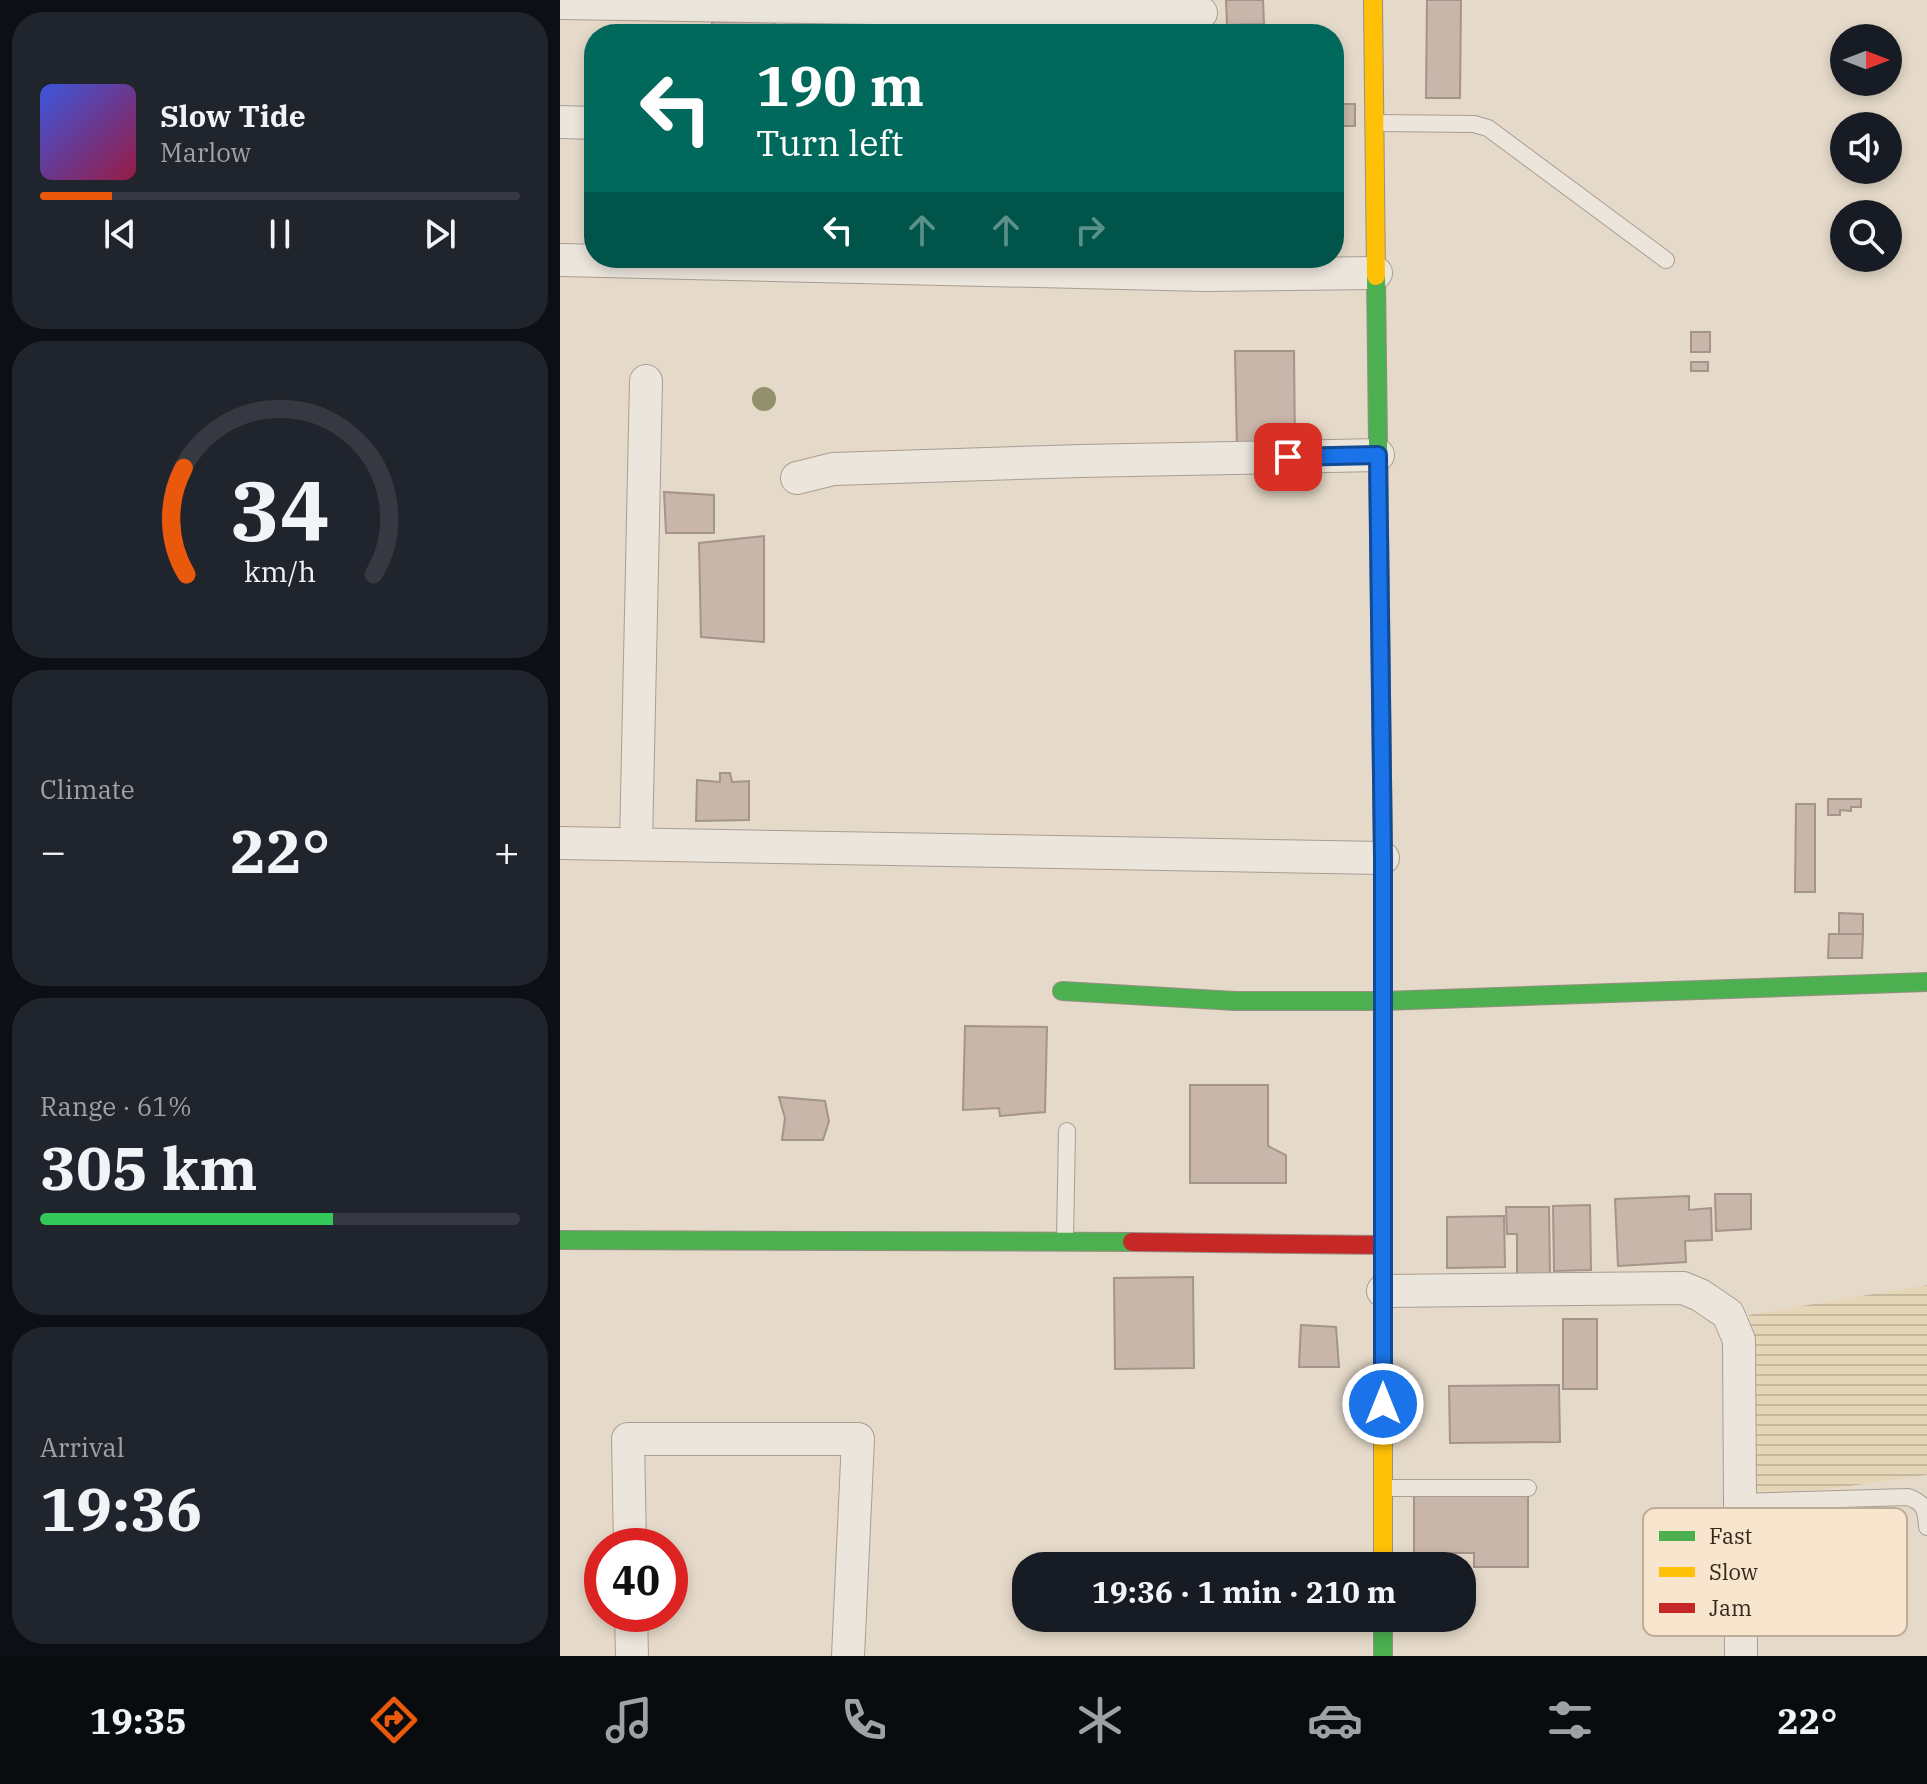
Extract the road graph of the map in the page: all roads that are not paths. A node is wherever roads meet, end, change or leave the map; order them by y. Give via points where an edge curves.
1 (1373, 0) edge
2 (560, 3) edge
3 (695, 13) edge
4 (1202, 16) edge
5 (560, 122) edge
6 (584, 123) edge
7 (1374, 123) junction
8 (560, 260) edge
9 (584, 260) edge
10 (1666, 260) dead end
11 (1254, 268) edge
12 (1376, 273) junction
13 (646, 381) dead end
14 (1378, 455) junction
15 (797, 478) dead end
16 (560, 843) edge
17 (636, 844) junction
18 (1383, 858) junction
19 (1927, 982) edge
20 (1062, 991) dead end
21 (1383, 1001) junction
22 (1067, 1131) dead end
23 (560, 1240) edge
24 (1065, 1241) junction
25 (1383, 1245) junction
26 (1383, 1291) junction
27 (1383, 1488) junction
28 (1528, 1488) dead end
29 (1739, 1502) junction
30 (1739, 1508) edge
31 (1927, 1527) edge
32 (630, 1528) edge
33 (1383, 1552) edge
34 (631, 1632) edge
35 (1383, 1632) edge
36 (1741, 1636) edge
37 (632, 1656) edge
38 (848, 1656) edge
39 (1383, 1656) edge
40 (1741, 1656) edge

1 - 7 street
2 - 3 street
3 - 4 street
5 - 6 street
7 - 10 lane via 1488,128
7 - 12 street
8 - 9 street
11 - 12 street
12 - 14 street
13 - 17 street
14 - 15 street via 833,469
14 - 18 street
16 - 17 street
17 - 18 street
18 - 21 street
19 - 21 street
20 - 21 street via 1235,1001
21 - 25 street
22 - 24 lane
23 - 24 street
24 - 25 street
25 - 26 street
26 - 27 street
26 - 29 street via 1683,1288 1700,1295 1728,1314 1739,1340
27 - 28 lane
27 - 33 street
29 - 30 street
29 - 31 lane via 1908,1497 1926,1512
32 - 38 street via 628,1439 858,1439
34 - 37 street
35 - 39 street
36 - 40 street

